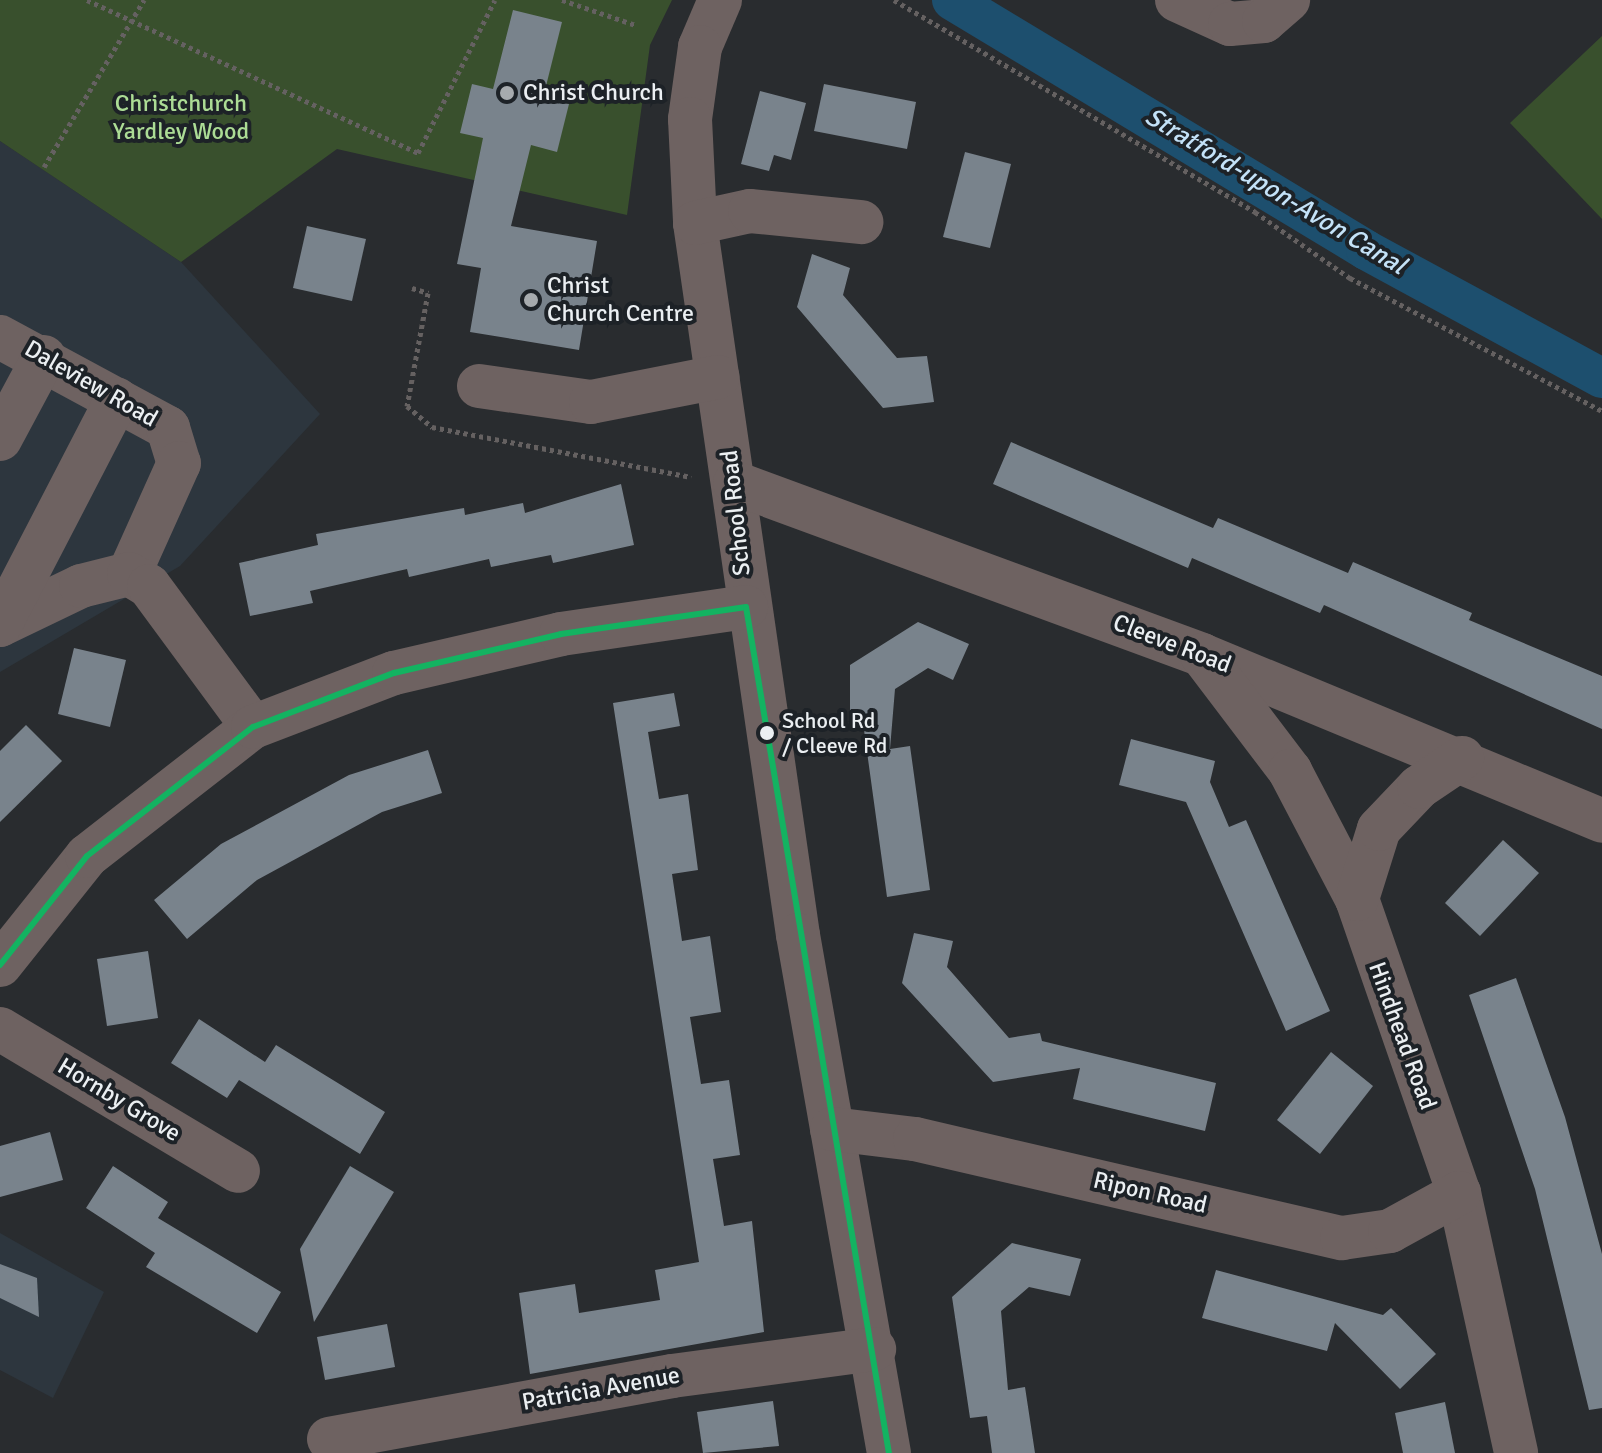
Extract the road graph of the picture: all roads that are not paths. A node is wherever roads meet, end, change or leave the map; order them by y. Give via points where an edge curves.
1 (720, 0) edge
2 (1177, 0) edge
3 (1288, 0) edge
4 (861, 222) dead end
5 (695, 223) junction
6 (0, 337) edge
7 (44, 357) junction
8 (718, 377) junction
9 (479, 386) dead end
10 (117, 399) junction
11 (0, 439) edge
12 (735, 483) junction
13 (139, 580) junction
14 (746, 607) junction
15 (0, 625) edge
16 (1202, 655) junction
17 (253, 727) junction
18 (1462, 758) junction
19 (1602, 821) edge
20 (1357, 899) junction
21 (0, 965) edge
22 (0, 1029) edge
23 (832, 1129) junction
24 (238, 1171) dead end
25 (1459, 1193) junction
26 (874, 1349) junction
27 (329, 1439) dead end
28 (889, 1453) edge
29 (1516, 1453) edge

1 - 5 street, School Road via 700,47 690,119
2 - 3 street via 1230,24 1264,21
4 - 5 street via 750,211
5 - 8 street, School Road
6 - 7 street, Daleview Road
7 - 10 street, Daleview Road
7 - 11 street
8 - 9 street via 591,402
8 - 12 street, School Road
10 - 13 street, Daleview Road via 168,428 179,463
10 - 15 street
12 - 14 street, School Road
12 - 16 street, Cleeve Road
13 - 15 street via 81,586
13 - 17 street
14 - 17 street via 561,634 394,673
14 - 23 street, School Road
16 - 18 street, Cleeve Road
16 - 20 street, Hindhead Road via 1290,771
17 - 21 street via 87,856
18 - 19 street, Cleeve Road
18 - 20 street via 1419,787 1379,829
20 - 25 street, Hindhead Road
22 - 24 street, Hornby Grove
23 - 25 street, Ripon Road via 915,1139 1342,1238 1390,1231
23 - 26 street, School Road
25 - 29 street, Hindhead Road
26 - 27 street, Patricia Avenue via 672,1376
26 - 28 street, School Road

